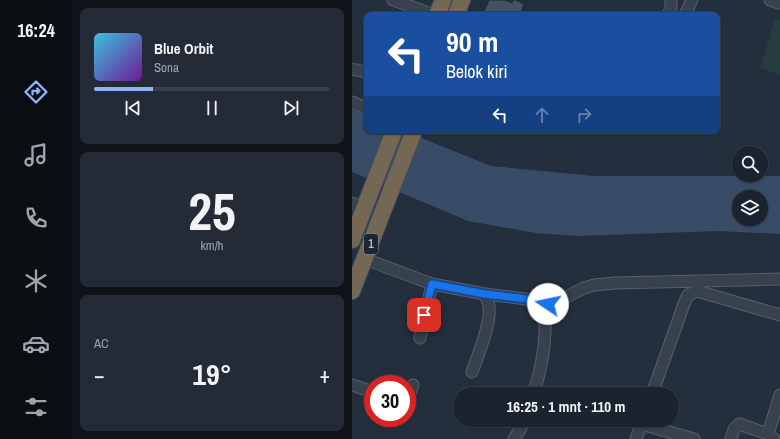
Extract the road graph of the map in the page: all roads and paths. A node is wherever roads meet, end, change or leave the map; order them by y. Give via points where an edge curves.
1 (393, 0) edge
2 (443, 0) edge
3 (462, 0) edge
4 (672, 0) edge
5 (692, 0) edge
6 (427, 12) edge
7 (437, 12) edge
8 (457, 12) edge
9 (669, 12) edge
10 (686, 12) edge
11 (352, 69) edge
12 (364, 71) edge
13 (352, 102) edge
14 (364, 108) edge
15 (393, 134) edge
16 (413, 134) edge
17 (362, 202) edge
18 (352, 240) edge
19 (365, 259) junction
20 (780, 279) edge
21 (432, 284) junction
22 (352, 291) edge
23 (485, 294) junction
24 (542, 307) junction
25 (780, 315) edge
26 (420, 338) dead end
27 (472, 372) dead end
28 (352, 385) edge
29 (536, 387) edge
30 (654, 387) edge
31 (364, 389) edge
32 (780, 395) edge
33 (521, 427) edge
34 (640, 427) edge
35 (657, 427) edge
36 (771, 436) edge
37 (514, 439) edge
38 (636, 439) edge
39 (694, 439) edge
40 (731, 439) edge

1 - 6 street
2 - 7 highway
3 - 8 highway
4 - 9 street
5 - 10 street
11 - 12 street
13 - 14 street
15 - 17 highway, 1
16 - 19 highway, 1
17 - 18 highway, 1
19 - 21 street
19 - 22 highway, 1
20 - 24 street via 594,285
21 - 23 street
21 - 26 street
23 - 24 street via 526,299
23 - 27 street via 489,307 487,327
24 - 29 street via 545,316 544,353
25 - 30 street via 697,291 688,295
28 - 31 street
32 - 36 street
33 - 37 street
34 - 38 street
35 - 39 street
36 - 40 street via 739,424 734,429

